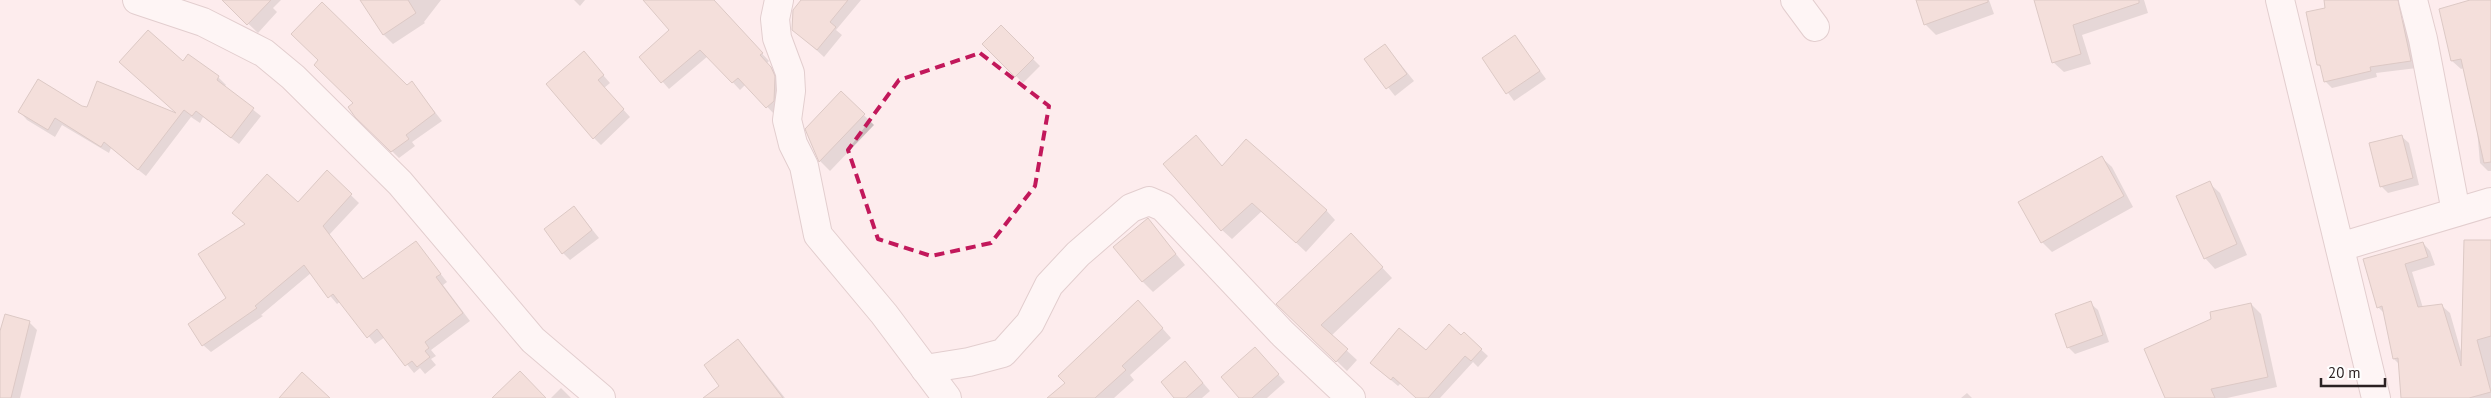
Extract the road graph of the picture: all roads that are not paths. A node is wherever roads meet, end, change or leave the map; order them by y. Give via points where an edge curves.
1 (138, 0) edge
2 (779, 0) edge
3 (1795, 0) edge
4 (2280, 0) edge
5 (2413, 0) edge
6 (197, 11) edge
7 (1814, 28) dead end
8 (2491, 202) edge
9 (2456, 212) junction
10 (2340, 247) junction
11 (924, 369) junction
12 (601, 398) edge
13 (947, 398) edge
14 (1351, 398) edge
15 (2376, 398) edge

1 - 6 street
2 - 11 street via 775,19 777,38 790,73 787,120 804,166 818,235 884,314
3 - 7 street
4 - 10 street
5 - 9 street
6 - 12 street via 264,53 293,77 400,183 533,340
8 - 9 street
9 - 10 street
10 - 15 street
11 - 13 street
11 - 14 street via 1002,353 1030,323 1050,285 1078,254 1131,208 1149,201 1163,207 1283,334

